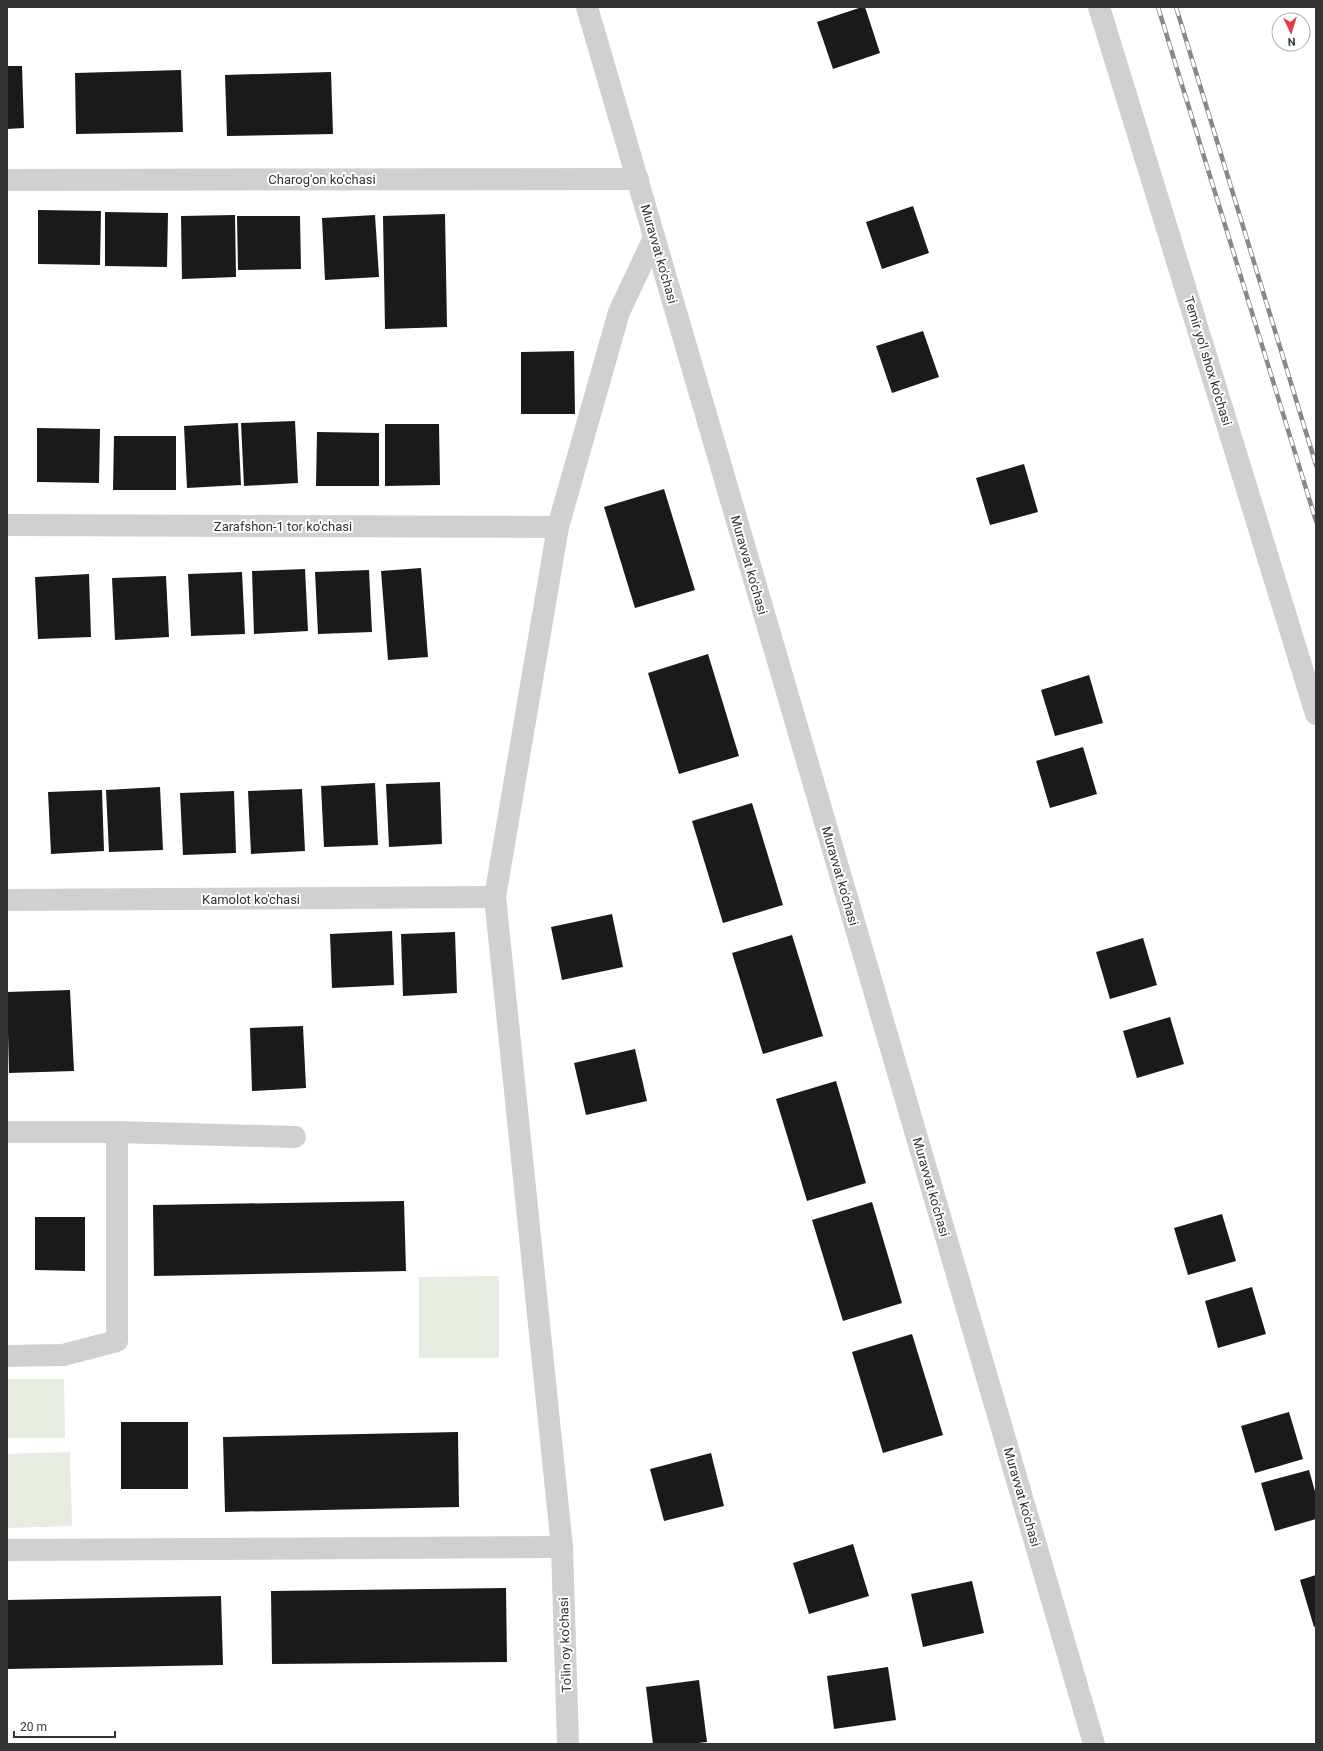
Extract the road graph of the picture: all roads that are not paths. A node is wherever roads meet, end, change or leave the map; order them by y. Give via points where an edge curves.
1 (586, 7) edge
2 (1099, 7) edge
3 (638, 179) junction
4 (7, 180) edge
5 (654, 238) junction
6 (7, 525) edge
7 (558, 527) junction
8 (1316, 714) edge
9 (496, 897) junction
10 (7, 900) edge
11 (7, 1132) edge
12 (117, 1132) junction
13 (295, 1137) dead end
14 (7, 1356) edge
15 (562, 1547) junction
16 (7, 1550) edge
17 (568, 1744) edge
18 (1094, 1744) edge

1 - 3 street, Muravvat ko'chasi
2 - 8 street, Temir yo'l shox ko'chasi
3 - 4 street, Charog'on ko'chasi
3 - 5 street, Muravvat ko'chasi
5 - 7 street, To'lin oy ko'chasi via 619,312
5 - 18 street, Muravvat ko'chasi
6 - 7 street, Zarafshon-1 tor ko'chasi
7 - 9 street, To'lin oy ko'chasi
9 - 10 street, Kamolot ko'chasi
9 - 15 street, To'lin oy ko'chasi
11 - 12 street
12 - 13 street
12 - 14 street via 117,1341 63,1355
15 - 16 street
15 - 17 street, To'lin oy ko'chasi

